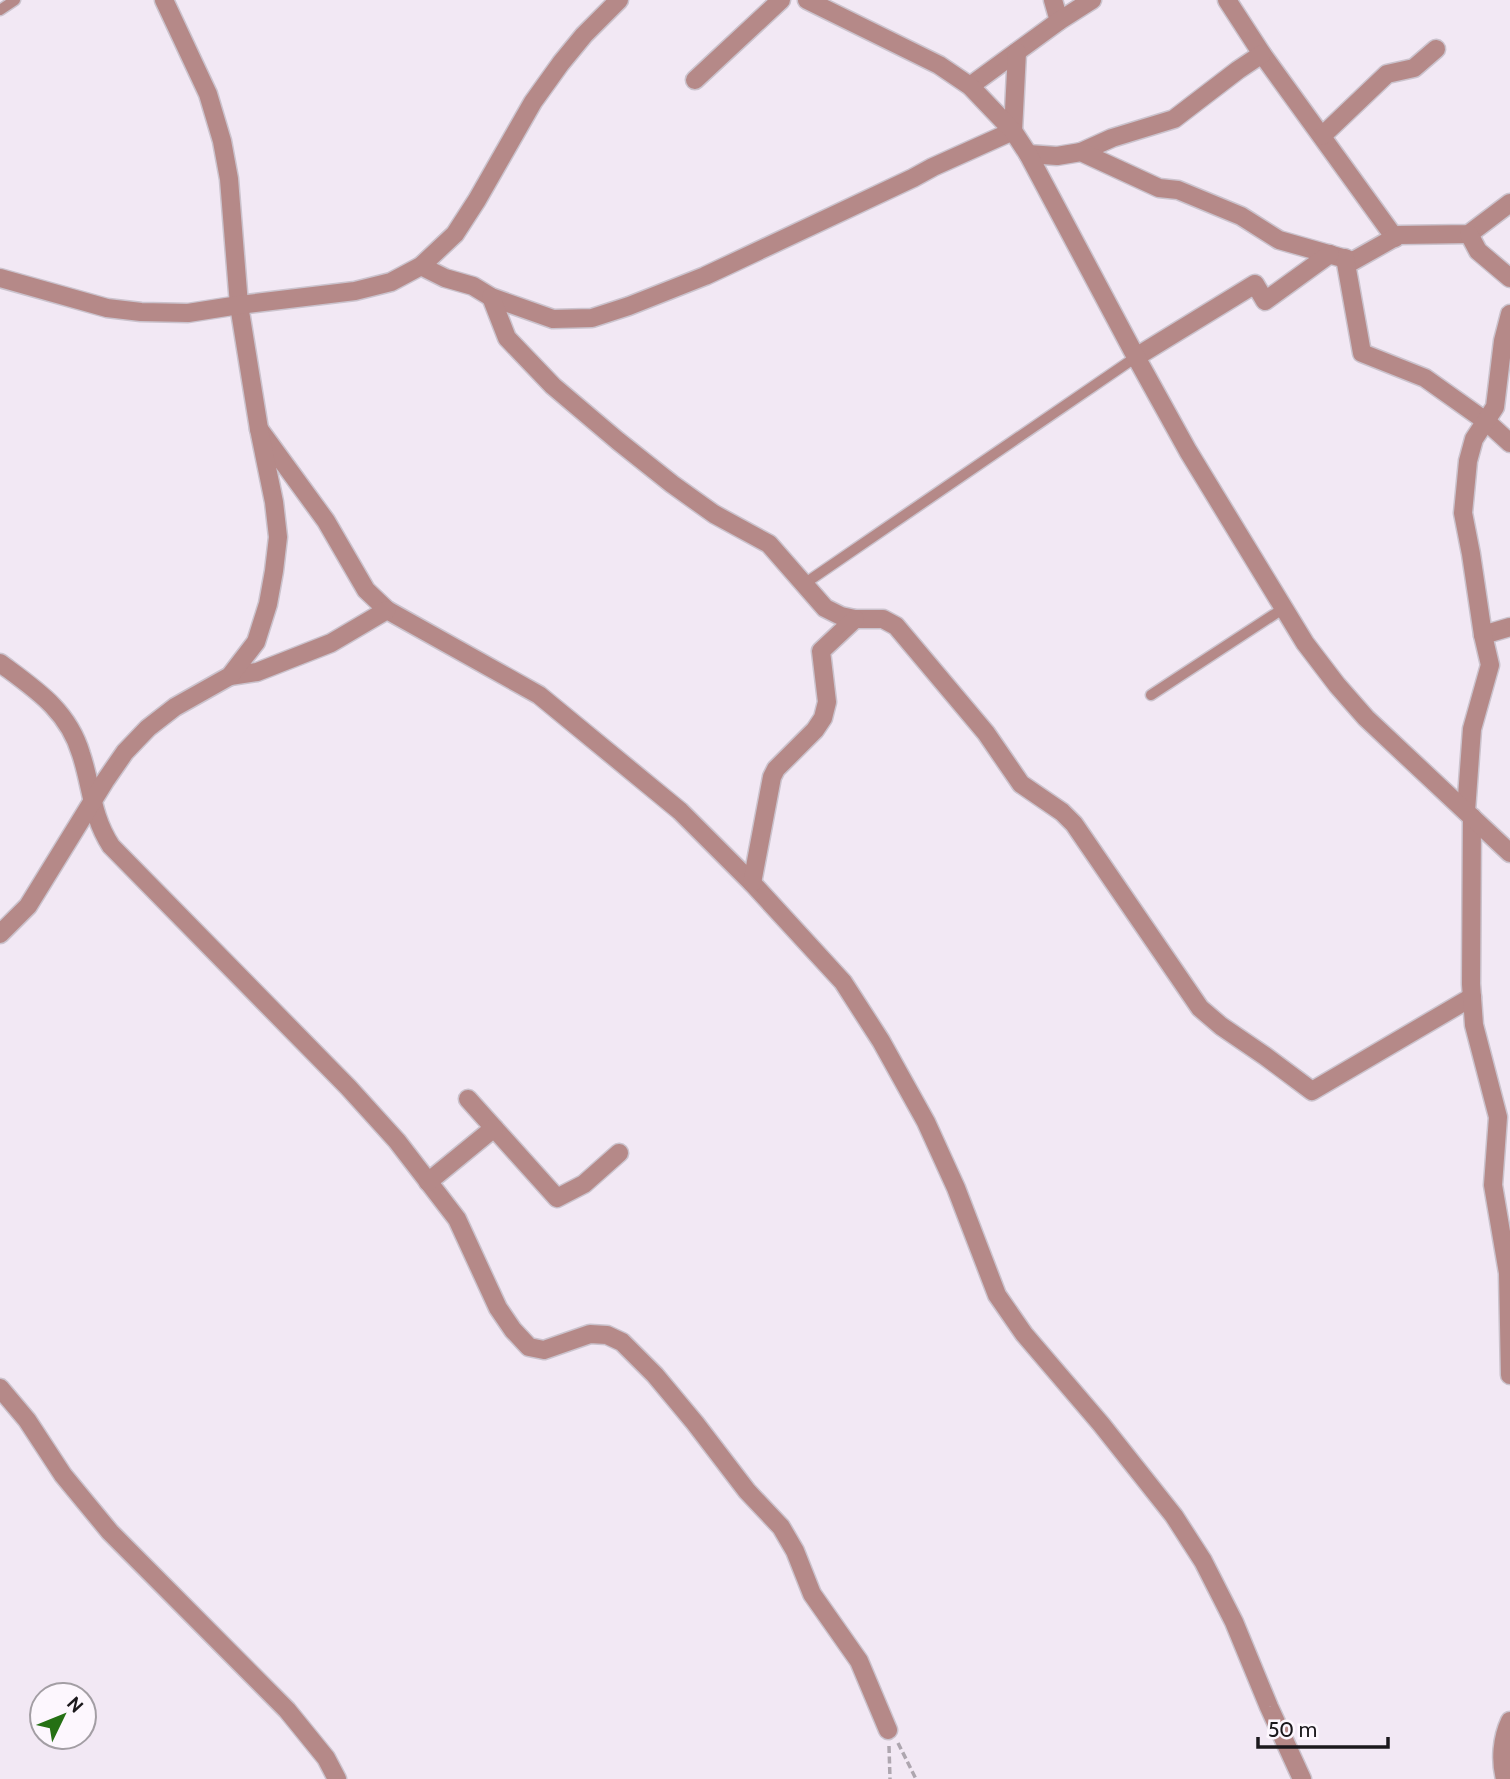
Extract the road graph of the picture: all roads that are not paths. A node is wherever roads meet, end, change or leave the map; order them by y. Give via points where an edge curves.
1 (15, 0) edge
2 (164, 0) edge
3 (619, 0) edge
4 (781, 0) edge
5 (807, 0) edge
6 (1053, 0) edge
7 (1092, 0) edge
8 (1227, 0) edge
9 (0, 10) edge
10 (1059, 21) junction
11 (1436, 48) dead end
12 (1017, 52) junction
13 (1262, 54) junction
14 (695, 80) dead end
15 (970, 86) junction
16 (1013, 131) junction
17 (1322, 136) junction
18 (1081, 152) junction
19 (1028, 155) junction
20 (1510, 202) edge
21 (1469, 234) junction
22 (1395, 238) junction
23 (1338, 256) junction
24 (421, 266) junction
25 (0, 278) edge
26 (1510, 278) edge
27 (491, 297) junction
28 (239, 305) junction
29 (1510, 314) edge
30 (1136, 358) junction
31 (1487, 422) junction
32 (259, 429) junction
33 (1510, 443) edge
34 (804, 584) junction
35 (1284, 608) junction
36 (387, 610) junction
37 (855, 619) junction
38 (1510, 627) edge
39 (1483, 635) junction
40 (0, 663) edge
41 (230, 676) junction
42 (1151, 695) dead end
43 (92, 802) junction
44 (1469, 814) junction
45 (1510, 853) edge
46 (752, 883) junction
47 (0, 934) edge
48 (1472, 997) junction
49 (468, 1099) dead end
50 (1498, 1117) junction
51 (494, 1128) junction
52 (1510, 1142) edge
53 (619, 1153) dead end
54 (428, 1182) junction
55 (1510, 1375) edge
56 (0, 1388) edge
57 (1510, 1721) edge
58 (888, 1730) road end
59 (337, 1779) edge
60 (1302, 1779) edge
61 (1505, 1779) edge

1 - 9 lane
2 - 28 street via 208,94 222,141
3 - 24 street via 561,63 455,234
4 - 14 street
5 - 15 street via 939,65
6 - 10 street
7 - 10 street
8 - 13 street
10 - 12 street
11 - 17 street via 1414,68 1387,74
12 - 15 street
12 - 16 street
13 - 17 street
13 - 18 street via 1174,119
15 - 16 street
16 - 19 street
16 - 27 street via 705,276 592,318 553,319
17 - 22 street
18 - 19 street
18 - 23 street via 1159,188 1178,190 1241,216 1279,240
19 - 30 street
20 - 21 street
21 - 22 street
21 - 26 street via 1478,251
22 - 23 street via 1353,261
23 - 30 street via 1265,301 1255,284
23 - 31 street via 1362,353 1425,378
24 - 27 street
24 - 28 street via 391,282 355,291
25 - 28 street via 107,308 141,312 188,313
27 - 34 street via 507,338 553,386 672,484 769,544
28 - 32 street
29 - 31 street via 1495,407
30 - 34 lane
30 - 35 street
31 - 33 street
31 - 39 street via 1474,439 1468,461 1463,513
32 - 36 street via 326,521 366,590
32 - 41 street via 278,537 275,571 256,642
34 - 37 street via 825,608
35 - 42 lane
35 - 44 street via 1305,643 1359,710
36 - 41 street via 331,643 257,672
36 - 46 street via 539,695 680,811
37 - 46 street via 821,652 827,702 823,718 772,777
37 - 48 street via 883,619 896,626 986,733 1021,784 1074,824 1200,1008 1312,1091
38 - 39 street
39 - 44 street via 1490,665 1472,729
40 - 43 street via 52,703 69,725
41 - 43 street via 148,728 125,752
43 - 47 street via 28,906
43 - 54 street via 111,846 348,1087
44 - 45 street
44 - 48 street
46 - 60 street via 843,982 881,1041 926,1122 997,1295 1174,1516 1203,1562
48 - 50 street via 1474,1025
49 - 51 street
50 - 52 street
50 - 55 street via 1493,1185 1508,1273
51 - 53 street via 557,1198 584,1184
51 - 54 street
54 - 58 street via 457,1219 498,1308 530,1347 544,1350 590,1334 607,1335 622,1342 655,1375 781,1527 812,1594 859,1661
56 - 59 street via 110,1532 287,1710
57 - 61 street via 1503,1751

